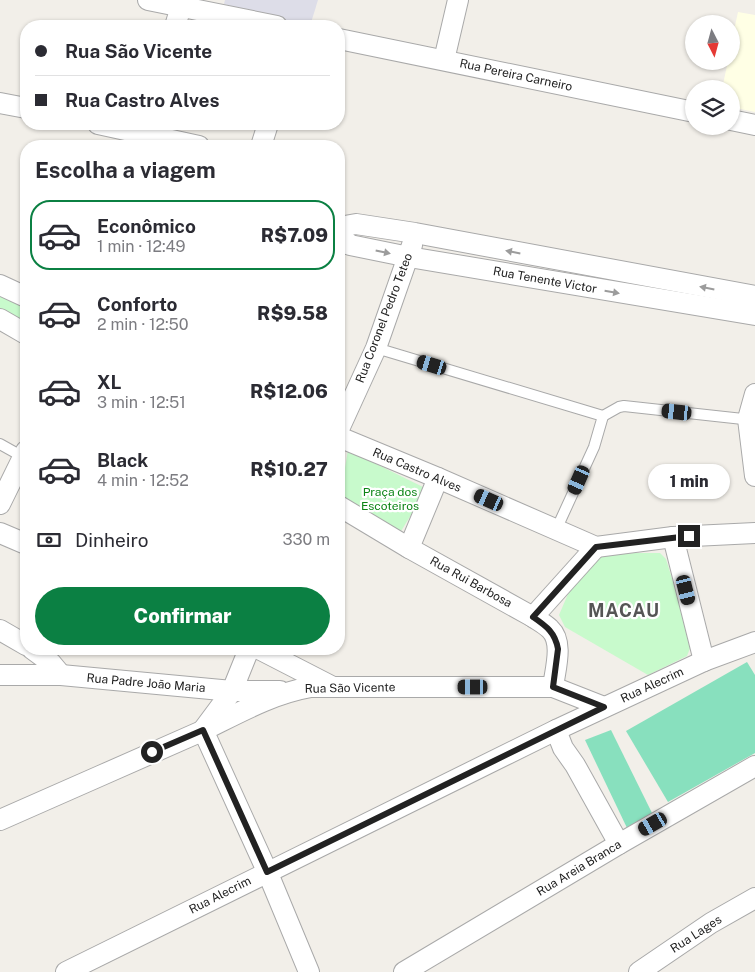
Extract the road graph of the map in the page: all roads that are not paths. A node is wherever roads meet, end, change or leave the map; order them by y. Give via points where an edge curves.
1 (148, 0) edge
2 (458, 0) edge
3 (181, 7) junction
4 (177, 20) edge
5 (247, 20) edge
6 (345, 40) edge
7 (444, 60) junction
8 (0, 102) edge
9 (20, 107) edge
10 (685, 110) edge
11 (740, 122) edge
12 (755, 126) edge
13 (123, 130) edge
14 (144, 135) edge
15 (169, 140) edge
16 (345, 226) edge
17 (415, 234) junction
18 (345, 241) edge
19 (409, 257) junction
20 (551, 259) junction
21 (547, 281) junction
22 (0, 285) edge
23 (20, 294) edge
24 (755, 296) edge
25 (755, 315) edge
26 (0, 319) edge
27 (20, 331) edge
28 (376, 348) junction
29 (755, 394) edge
30 (345, 416) edge
31 (603, 416) junction
32 (752, 420) edge
33 (345, 439) edge
34 (0, 444) edge
35 (20, 453) edge
36 (20, 465) edge
37 (755, 476) edge
38 (438, 478) junction
39 (0, 504) edge
40 (345, 510) edge
41 (556, 530) junction
42 (0, 533) edge
43 (755, 533) edge
44 (673, 537) junction
45 (20, 541) edge
46 (596, 547) junction
47 (409, 548) junction
48 (533, 617) junction
49 (0, 630) edge
50 (20, 642) edge
51 (755, 642) edge
52 (40, 655) edge
53 (247, 655) edge
54 (271, 655) edge
55 (704, 661) junction
56 (0, 675) edge
57 (60, 675) junction
58 (334, 687) junction
59 (553, 687) junction
60 (232, 691) junction
61 (292, 692) junction
62 (604, 707) junction
63 (203, 730) junction
64 (556, 730) junction
65 (755, 766) edge
66 (0, 820) edge
67 (619, 844) junction
68 (267, 872) junction
69 (755, 898) edge
70 (66, 972) edge
71 (309, 972) edge
72 (404, 972) edge
73 (639, 972) edge

1 - 3 street
2 - 7 street
3 - 4 street
3 - 5 street
6 - 7 street, Rua Pereira Carneiro
7 - 10 street, Rua Pereira Carneiro
8 - 9 street
11 - 12 street
13 - 14 street
14 - 15 street
16 - 17 street, Rua Tenente Victor via 356,224
17 - 19 street, Rua Coronel Pedro Teteo
20 -> 17 street, Rua Tenente Victor
18 -> 19 street, Rua Tenente Victor via 350,245
19 - 21 street, Rua Tenente Victor
19 - 28 street, Rua Coronel Pedro Teteo
20 - 21 street
24 -> 20 street, Rua Tenente Victor
21 -> 25 street, Rua Tenente Victor
22 - 23 street
26 - 27 street
28 - 30 street, Rua Coronel Pedro Teteo
28 - 31 lane
29 - 32 street
31 - 32 lane via 624,406
31 - 41 lane via 594,448
32 - 37 street
33 - 38 street, Rua Castro Alves
34 - 35 lane
36 - 39 street
38 - 41 street, Rua Castro Alves
38 - 47 street
40 - 47 street, Rua Rui Barbosa
41 - 46 street, Rua Castro Alves
42 - 45 street
43 - 44 street
44 - 46 street
44 - 55 street
46 - 48 street
47 - 48 street, Rua Rui Barbosa
48 - 59 street, Rua Rui Barbosa via 550,629 557,643
49 - 50 street
51 - 55 street, Rua Alecrim
52 - 57 street
53 - 60 street
54 - 58 street
55 - 62 street, Rua Alecrim
56 - 57 street, Rua Padre João Maria
57 - 60 street, Rua Padre João Maria
58 - 59 street, Rua São Vicente
58 - 61 street, Rua São Vicente via 311,687
59 - 62 street, Rua São Vicente
60 - 61 street, Rua Padre João Maria
60 - 63 street
61 - 63 street, Rua São Vicente via 238,712
62 - 64 street, Rua Alecrim
63 - 66 street, Rua São Vicente
63 - 68 street
64 - 67 street via 563,748
64 - 68 street, Rua Alecrim
65 - 67 street, Rua Areia Branca
67 - 72 street, Rua Areia Branca
68 - 70 street, Rua Alecrim
68 - 71 street
69 - 73 street, Rua Lages via 711,923

